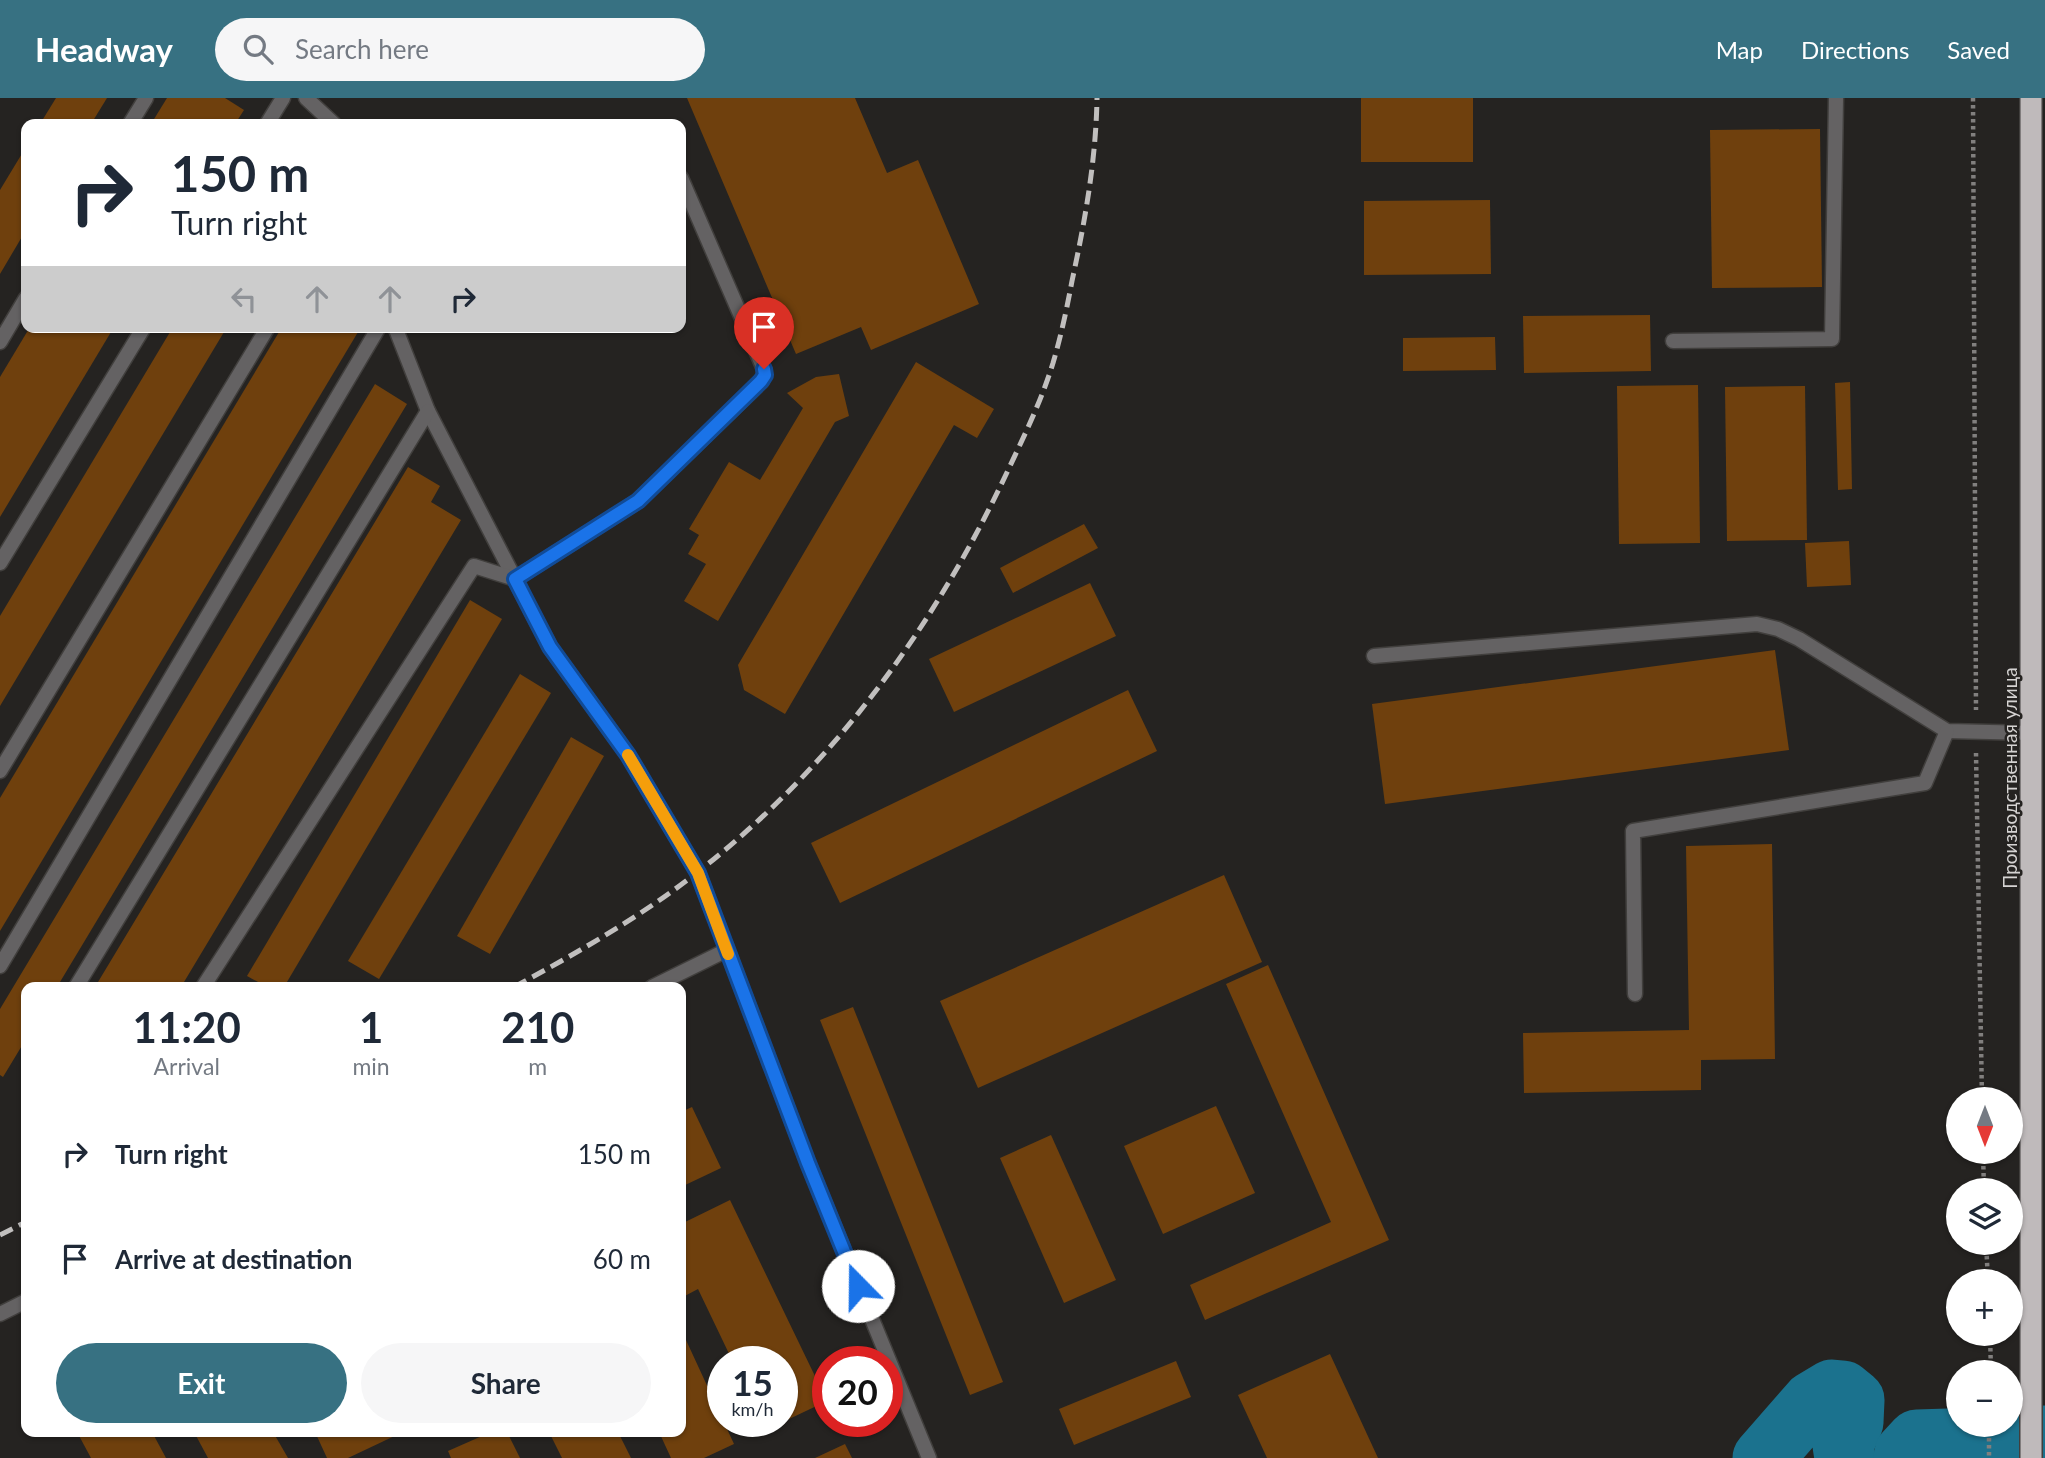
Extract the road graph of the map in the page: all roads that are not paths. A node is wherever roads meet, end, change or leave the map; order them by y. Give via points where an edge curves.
1 (146, 98) edge
2 (283, 98) edge
3 (306, 98) edge
4 (1836, 98) edge
5 (2031, 98) edge
6 (133, 119) edge
7 (270, 119) edge
8 (329, 119) edge
9 (686, 190) edge
10 (21, 306) edge
11 (140, 333) edge
12 (264, 333) edge
13 (375, 333) edge
14 (397, 333) edge
15 (1674, 341) dead end
16 (0, 342) edge
17 (428, 411) junction
18 (0, 563) edge
19 (515, 579) junction
20 (1374, 656) dead end
21 (1947, 730) junction
22 (2032, 733) junction
23 (0, 771) edge
24 (727, 950) junction
25 (0, 966) edge
26 (79, 982) edge
27 (206, 982) edge
28 (662, 982) edge
29 (1636, 994) dead end
30 (21, 1304) edge
31 (0, 1314) edge
32 (929, 1458) edge
33 (2031, 1458) edge

1 - 6 lane
2 - 7 lane
3 - 8 lane
4 - 15 lane via 1832,339
5 - 22 highway, Производственная улица
9 - 19 lane via 765,375 638,501
10 - 16 lane
11 - 18 lane
12 - 23 lane
13 - 25 lane
14 - 17 lane
17 - 19 lane
17 - 26 lane
19 - 24 lane via 550,647 628,755 698,873
19 - 27 lane via 474,566
20 - 21 lane via 1757,624 1799,639
21 - 22 lane
21 - 29 lane via 1925,783 1633,831
22 - 33 highway, Производственная улица
24 - 28 lane
24 - 32 lane
30 - 31 lane

